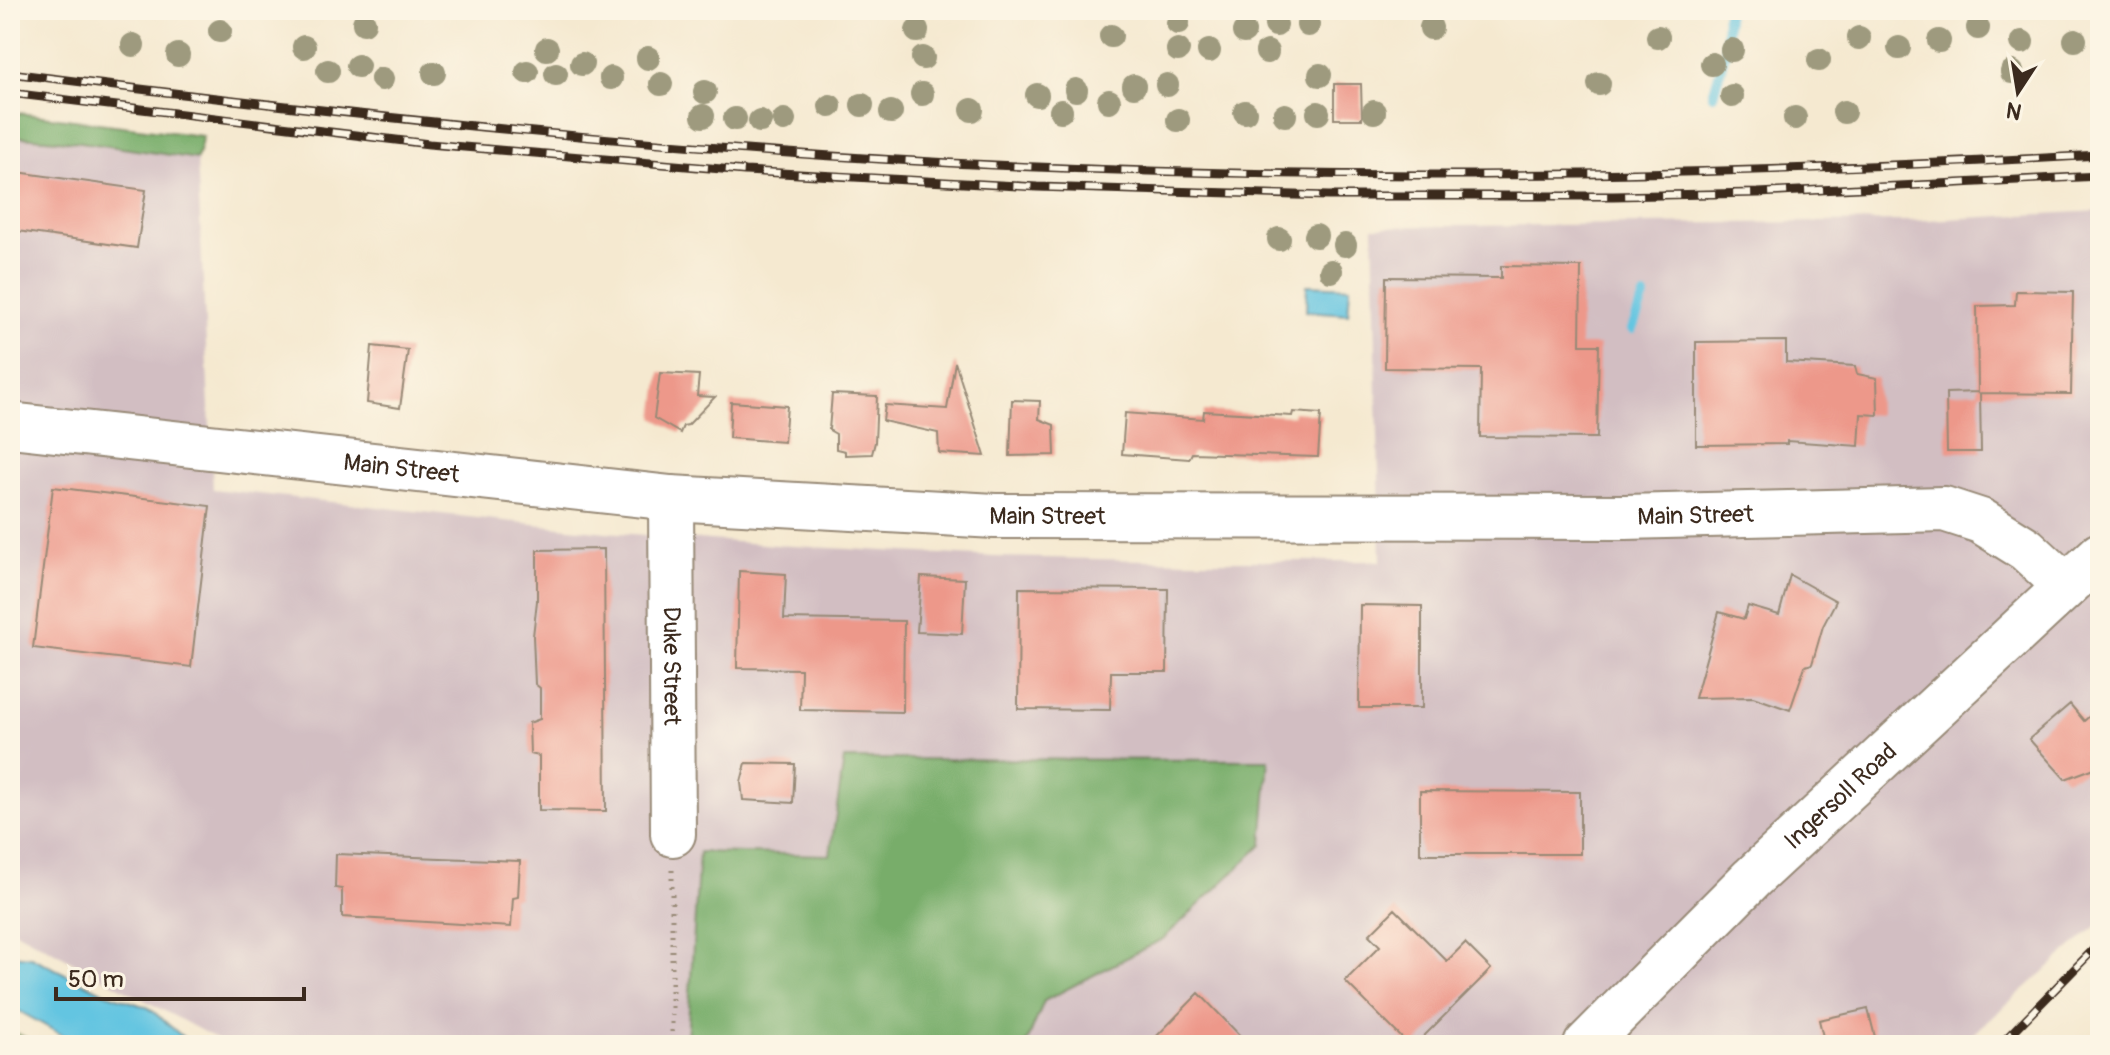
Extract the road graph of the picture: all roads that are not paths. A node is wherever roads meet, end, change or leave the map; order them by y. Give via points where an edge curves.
1 (10, 425) edge
2 (671, 498) junction
3 (2100, 555) edge
4 (2066, 586) junction
5 (673, 834) road end
6 (1586, 1045) edge

1 - 2 main road, Main Street
2 - 4 main road, Main Street via 995,516 1625,517 1944,509 1981,521
2 - 5 main road, Duke Street
3 - 4 main road, Ingersoll Road
4 - 6 main road, Ingersoll Road via 1752,878

